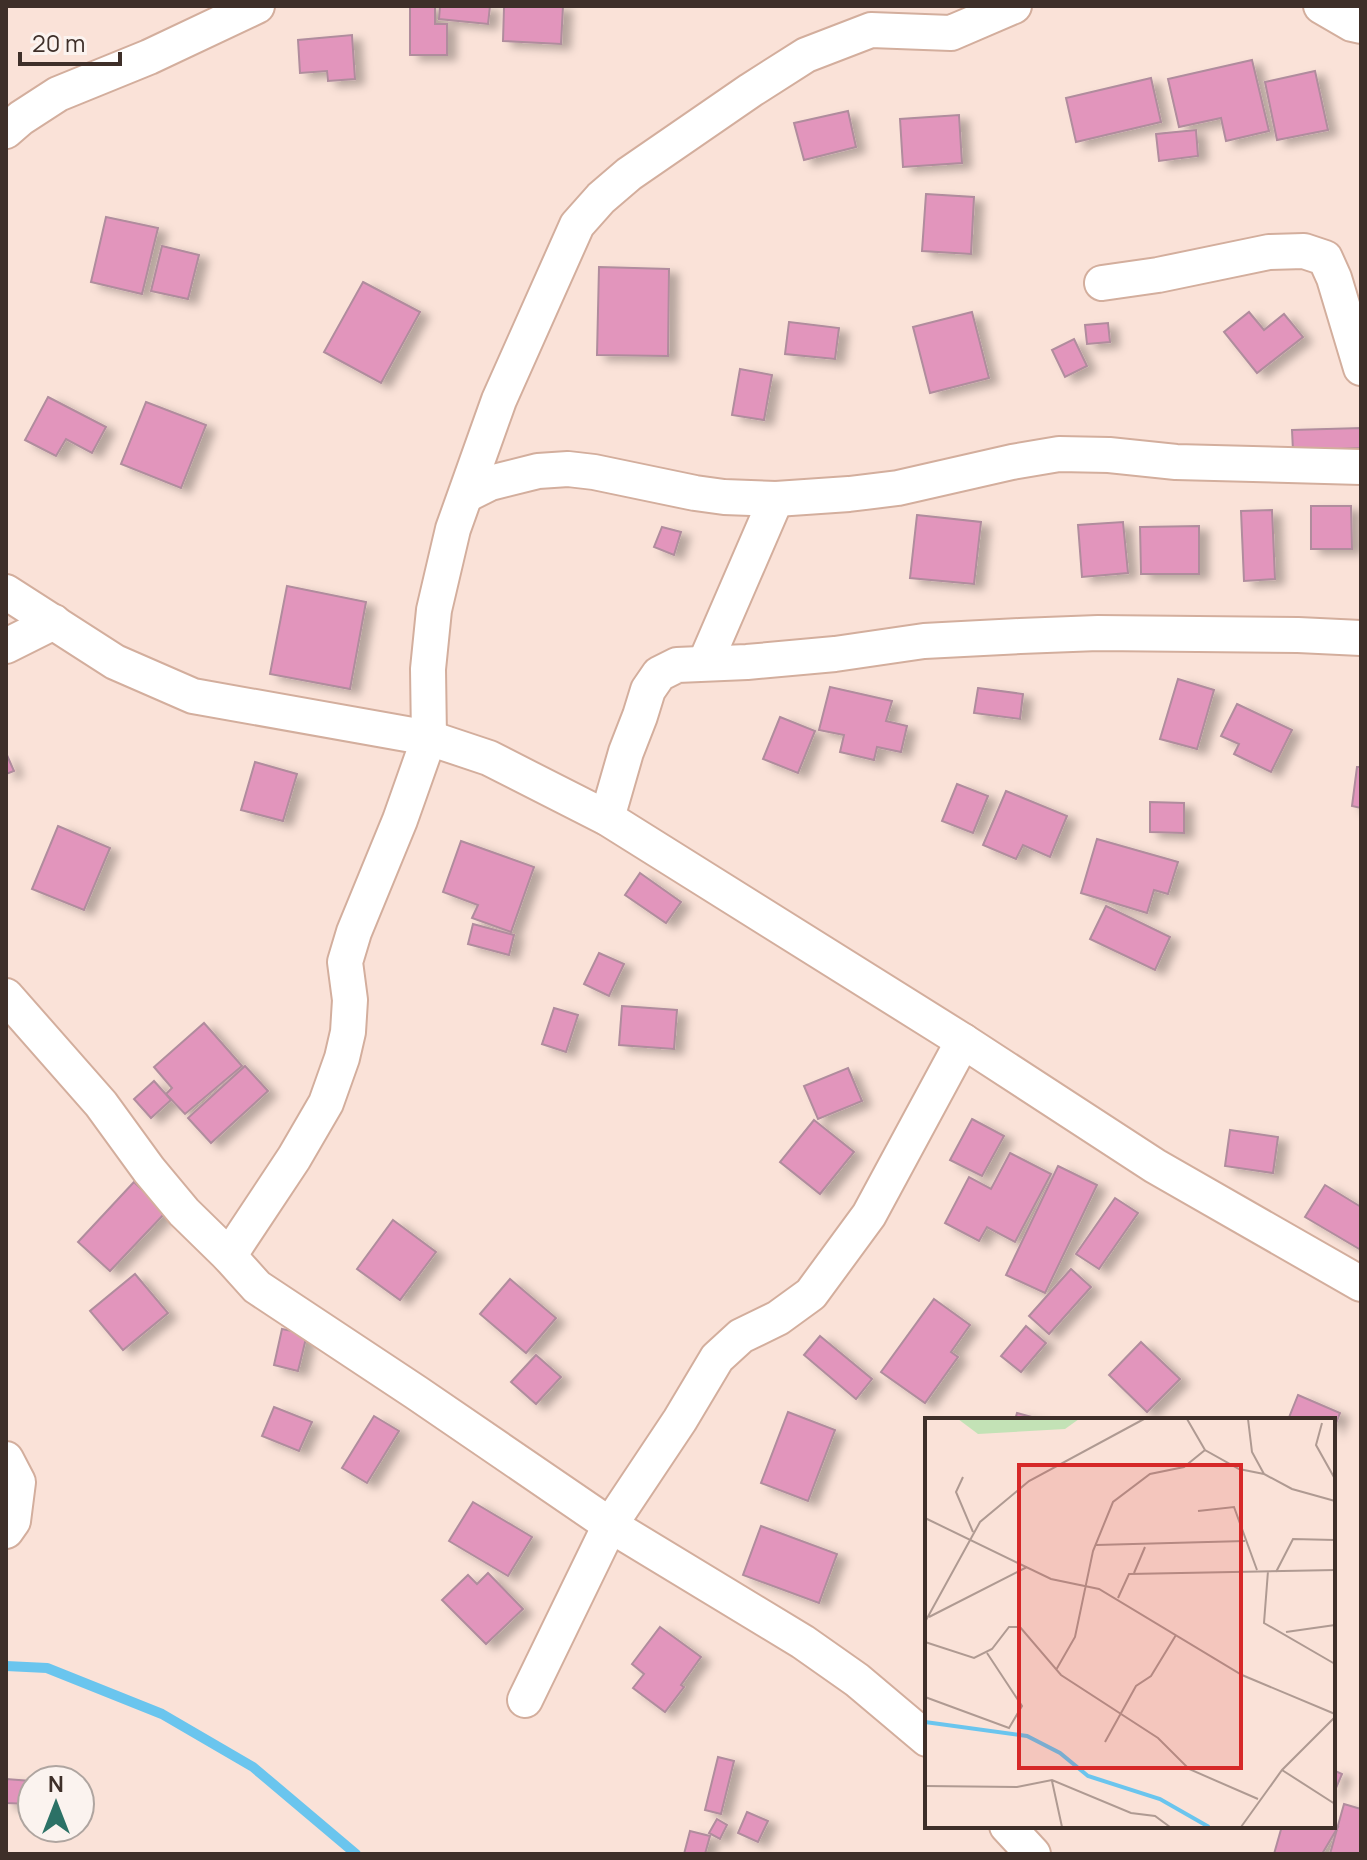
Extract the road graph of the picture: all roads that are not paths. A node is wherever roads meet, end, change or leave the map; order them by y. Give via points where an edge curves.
1 (257, 6) edge
2 (1014, 6) edge
3 (1321, 6) edge
4 (1361, 26) edge
5 (6, 131) edge
6 (1102, 283) dead end
7 (1361, 368) edge
8 (1361, 467) edge
9 (466, 495) junction
10 (776, 499) junction
11 (6, 592) edge
12 (54, 622) junction
13 (1361, 638) edge
14 (6, 646) edge
15 (705, 663) junction
16 (429, 738) junction
17 (607, 818) junction
18 (6, 996) edge
19 (963, 1041) junction
20 (229, 1256) junction
21 (1361, 1284) edge
22 (6, 1459) edge
23 (610, 1525) junction
24 (6, 1531) edge
25 (525, 1700) dead end
26 (925, 1737) edge
27 (1009, 1828) edge
28 (1033, 1854) edge

1 - 5 street via 58,94
2 - 9 street via 951,33 871,30 806,55 601,198 577,225 499,400
3 - 4 street
6 - 7 street via 1269,252 1304,251 1325,258
8 - 10 street via 1059,454 898,488
9 - 10 street via 490,483 568,469 695,493
9 - 16 street via 434,610
10 - 15 street
11 - 12 street
12 - 14 street
12 - 16 street via 115,662 193,696
13 - 15 street via 1098,633 924,641 835,654
15 - 17 street via 677,665 659,674 648,690
16 - 17 street via 489,758
16 - 20 street via 345,962 348,1032 326,1103
17 - 19 street
18 - 20 street via 101,1104 184,1212
19 - 21 street via 1155,1166
19 - 23 street via 869,1215 811,1294 741,1336 717,1358
20 - 23 street via 257,1287
22 - 24 street via 18,1482 13,1521
23 - 25 street
23 - 26 street via 803,1642
27 - 28 street

